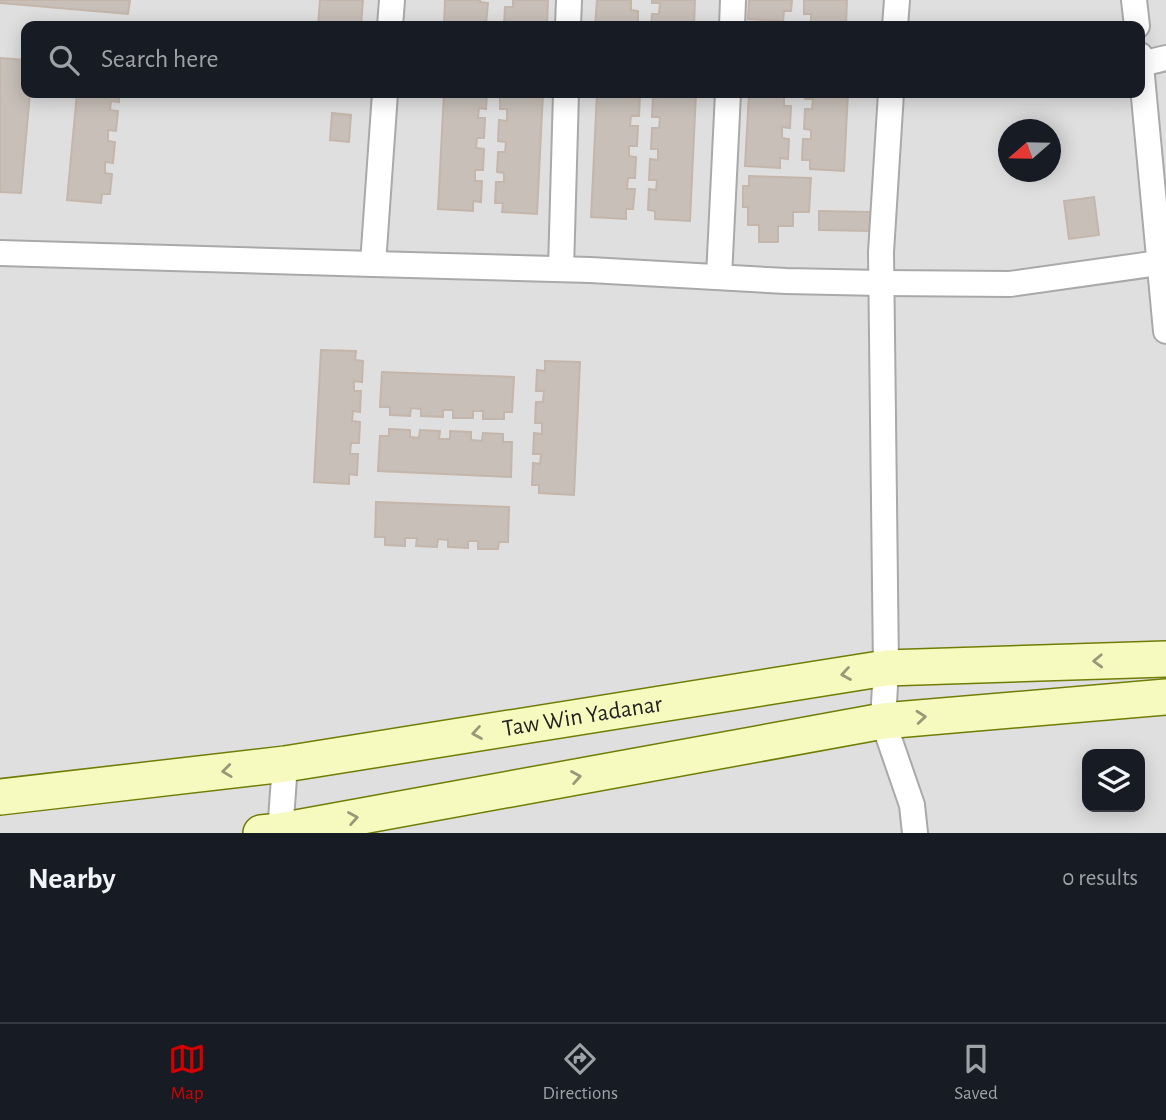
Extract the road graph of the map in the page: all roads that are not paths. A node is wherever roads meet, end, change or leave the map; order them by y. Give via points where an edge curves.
1 (392, 0) edge
2 (569, 0) edge
3 (733, 0) edge
4 (897, 0) edge
5 (1134, 0) edge
6 (390, 21) edge
7 (568, 21) edge
8 (732, 21) edge
9 (895, 21) edge
10 (1136, 21) edge
11 (1166, 58) edge
12 (1145, 59) edge
13 (385, 98) edge
14 (566, 98) edge
15 (729, 98) edge
16 (891, 98) edge
17 (1144, 98) edge
18 (0, 253) edge
19 (1163, 262) edge
20 (373, 264) junction
21 (561, 269) junction
22 (719, 276) junction
23 (881, 283) junction
24 (1166, 331) edge
25 (1166, 659) edge
26 (886, 668) junction
27 (1166, 697) edge
28 (883, 721) junction
29 (285, 764) junction
30 (0, 797) edge
31 (274, 832) edge
32 (915, 833) edge

1 - 6 street
2 - 7 street
3 - 8 street
4 - 9 street
5 - 10 street
11 - 12 street
13 - 20 street
14 - 21 street
15 - 22 street
16 - 23 street
17 - 19 street
18 - 20 street
19 - 23 street via 1010,284
19 - 24 street
20 - 21 street
21 - 22 street
22 - 23 street
23 - 26 street
25 -> 26 main road, Taw Win Yadanar
26 - 28 street
26 -> 29 main road, Taw Win Yadanar
28 -> 27 main road
31 -> 28 main road
28 - 32 street via 912,805
29 -> 30 main road, Taw Win Yadanar
29 - 31 street

